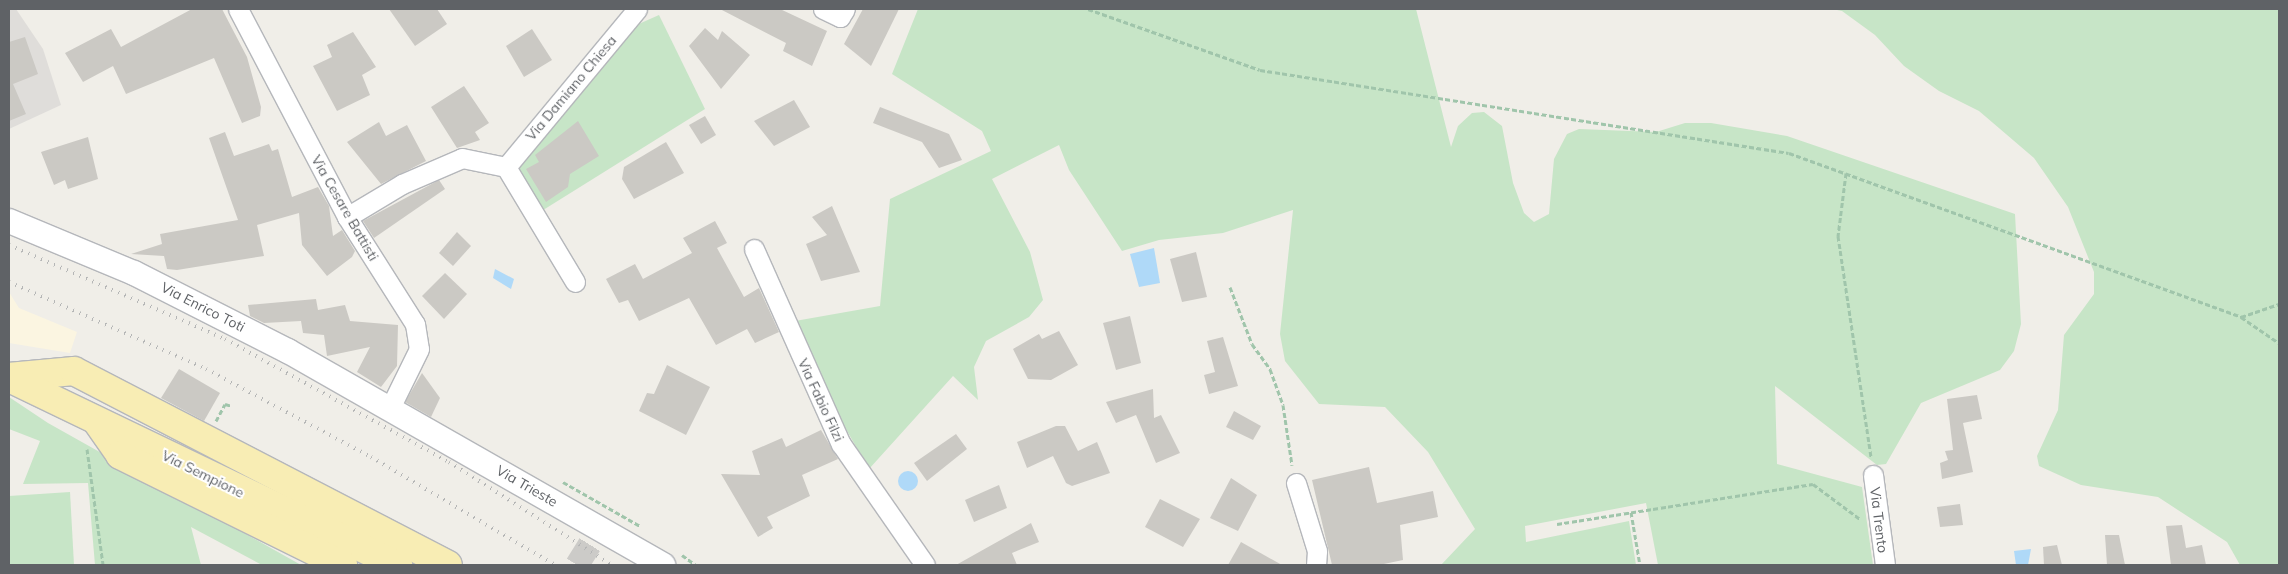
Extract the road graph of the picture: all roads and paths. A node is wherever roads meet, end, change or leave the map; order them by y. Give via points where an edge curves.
1 (238, 9) edge
2 (637, 9) edge
3 (823, 9) edge
4 (845, 9) edge
5 (1088, 9) edge
6 (506, 167) junction
7 (1846, 174) junction
8 (347, 217) junction
9 (9, 222) edge
10 (754, 249) dead end
11 (575, 282) dead end
12 (1230, 286) dead end
13 (2279, 304) edge
14 (2241, 318) junction
15 (2279, 343) edge
16 (9, 377) edge
17 (390, 408) junction
18 (92, 434) junction
19 (1873, 475) joint
20 (1296, 483) joint
21 (1631, 512) junction
22 (1557, 524) dead end
23 (1884, 557) edge
24 (103, 565) edge
25 (343, 565) edge
26 (398, 565) edge
27 (448, 565) edge
28 (663, 565) edge
29 (925, 565) edge
30 (1316, 565) edge
31 (1640, 565) edge

1 - 8 street, Via Cesare Battisti
2 - 6 street, Via Damiano Chiesa
3 - 4 street via 840,17
5 - 7 path via 1260,70 1789,153
6 - 8 street via 462,158 402,184
6 - 11 street
7 - 14 path
7 - 19 path via 1838,236
8 - 17 street, Via Cesare Battisti via 415,324 418,349
9 - 17 street, Via Enrico Toti via 182,296
10 - 29 street, Via Fabio Filzi via 841,444
12 - 20 path via 1252,344 1270,369 1282,405
13 - 14 path
14 - 15 path
16 - 18 main road, Via Sempione
16 - 27 main road via 74,371
17 - 28 street, Via Trieste via 598,531
18 - 24 path
18 - 25 main road via 125,458
18 - 26 main road, Via Sempione
19 - 23 street, Via Trento
20 - 30 street via 1317,550
21 - 22 path
21 - 23 path via 1813,484 1854,512
21 - 31 path

